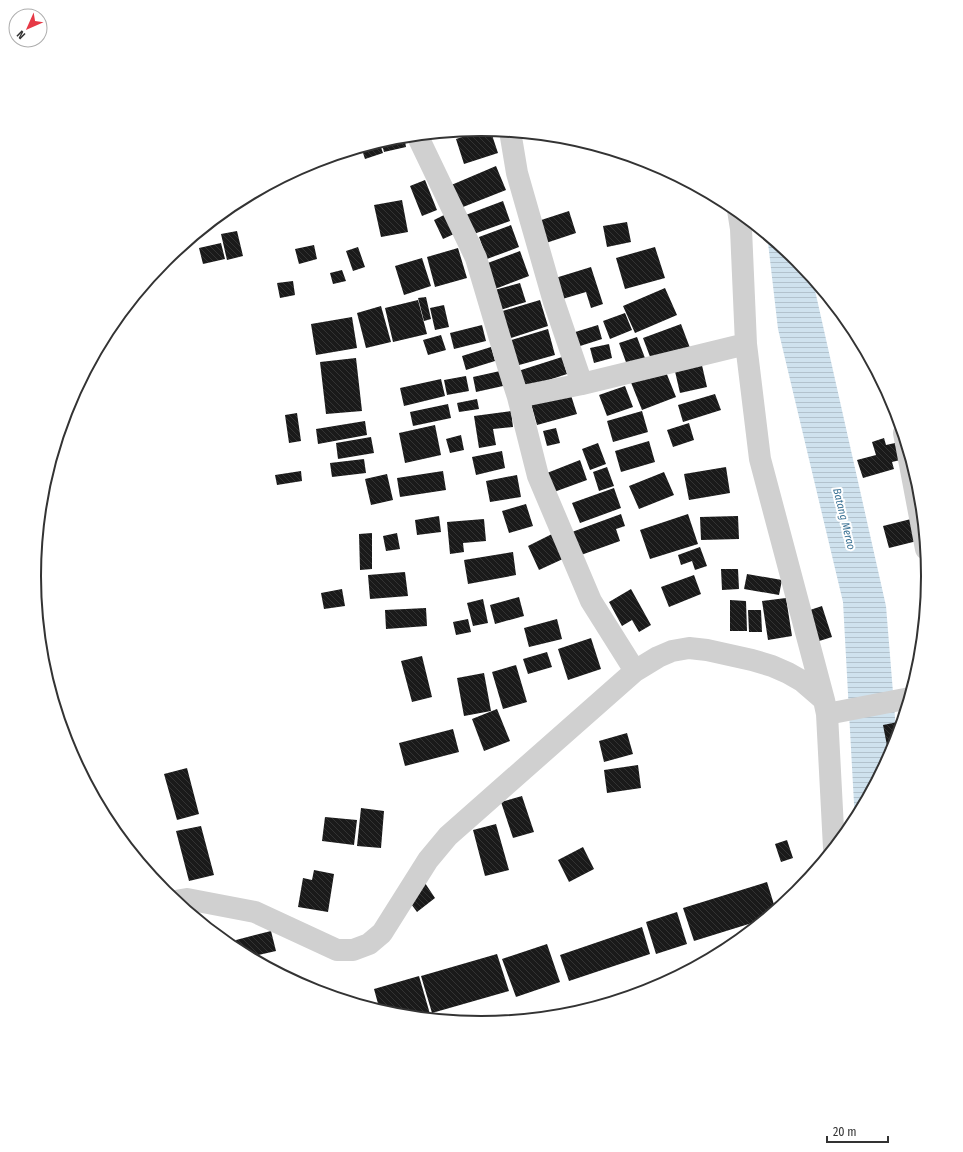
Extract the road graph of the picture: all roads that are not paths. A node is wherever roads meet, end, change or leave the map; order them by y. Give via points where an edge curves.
1 (511, 136) edge
2 (419, 140) edge
3 (740, 220) edge
4 (746, 344) junction
5 (582, 384) junction
6 (518, 397) junction
7 (635, 671) junction
8 (905, 699) edge
9 (828, 709) junction
10 (834, 840) edge
11 (183, 900) edge

1 - 5 street via 517,173 540,257
2 - 6 street via 476,258
3 - 4 street
4 - 5 street
4 - 9 street via 760,459
5 - 6 street
6 - 7 street via 538,476 588,594
7 - 9 street via 672,651 689,648 706,650 752,660 788,673 802,682
7 - 11 street via 448,836 428,860 382,933 369,944 353,950 337,950 255,912
8 - 9 street
9 - 10 street

